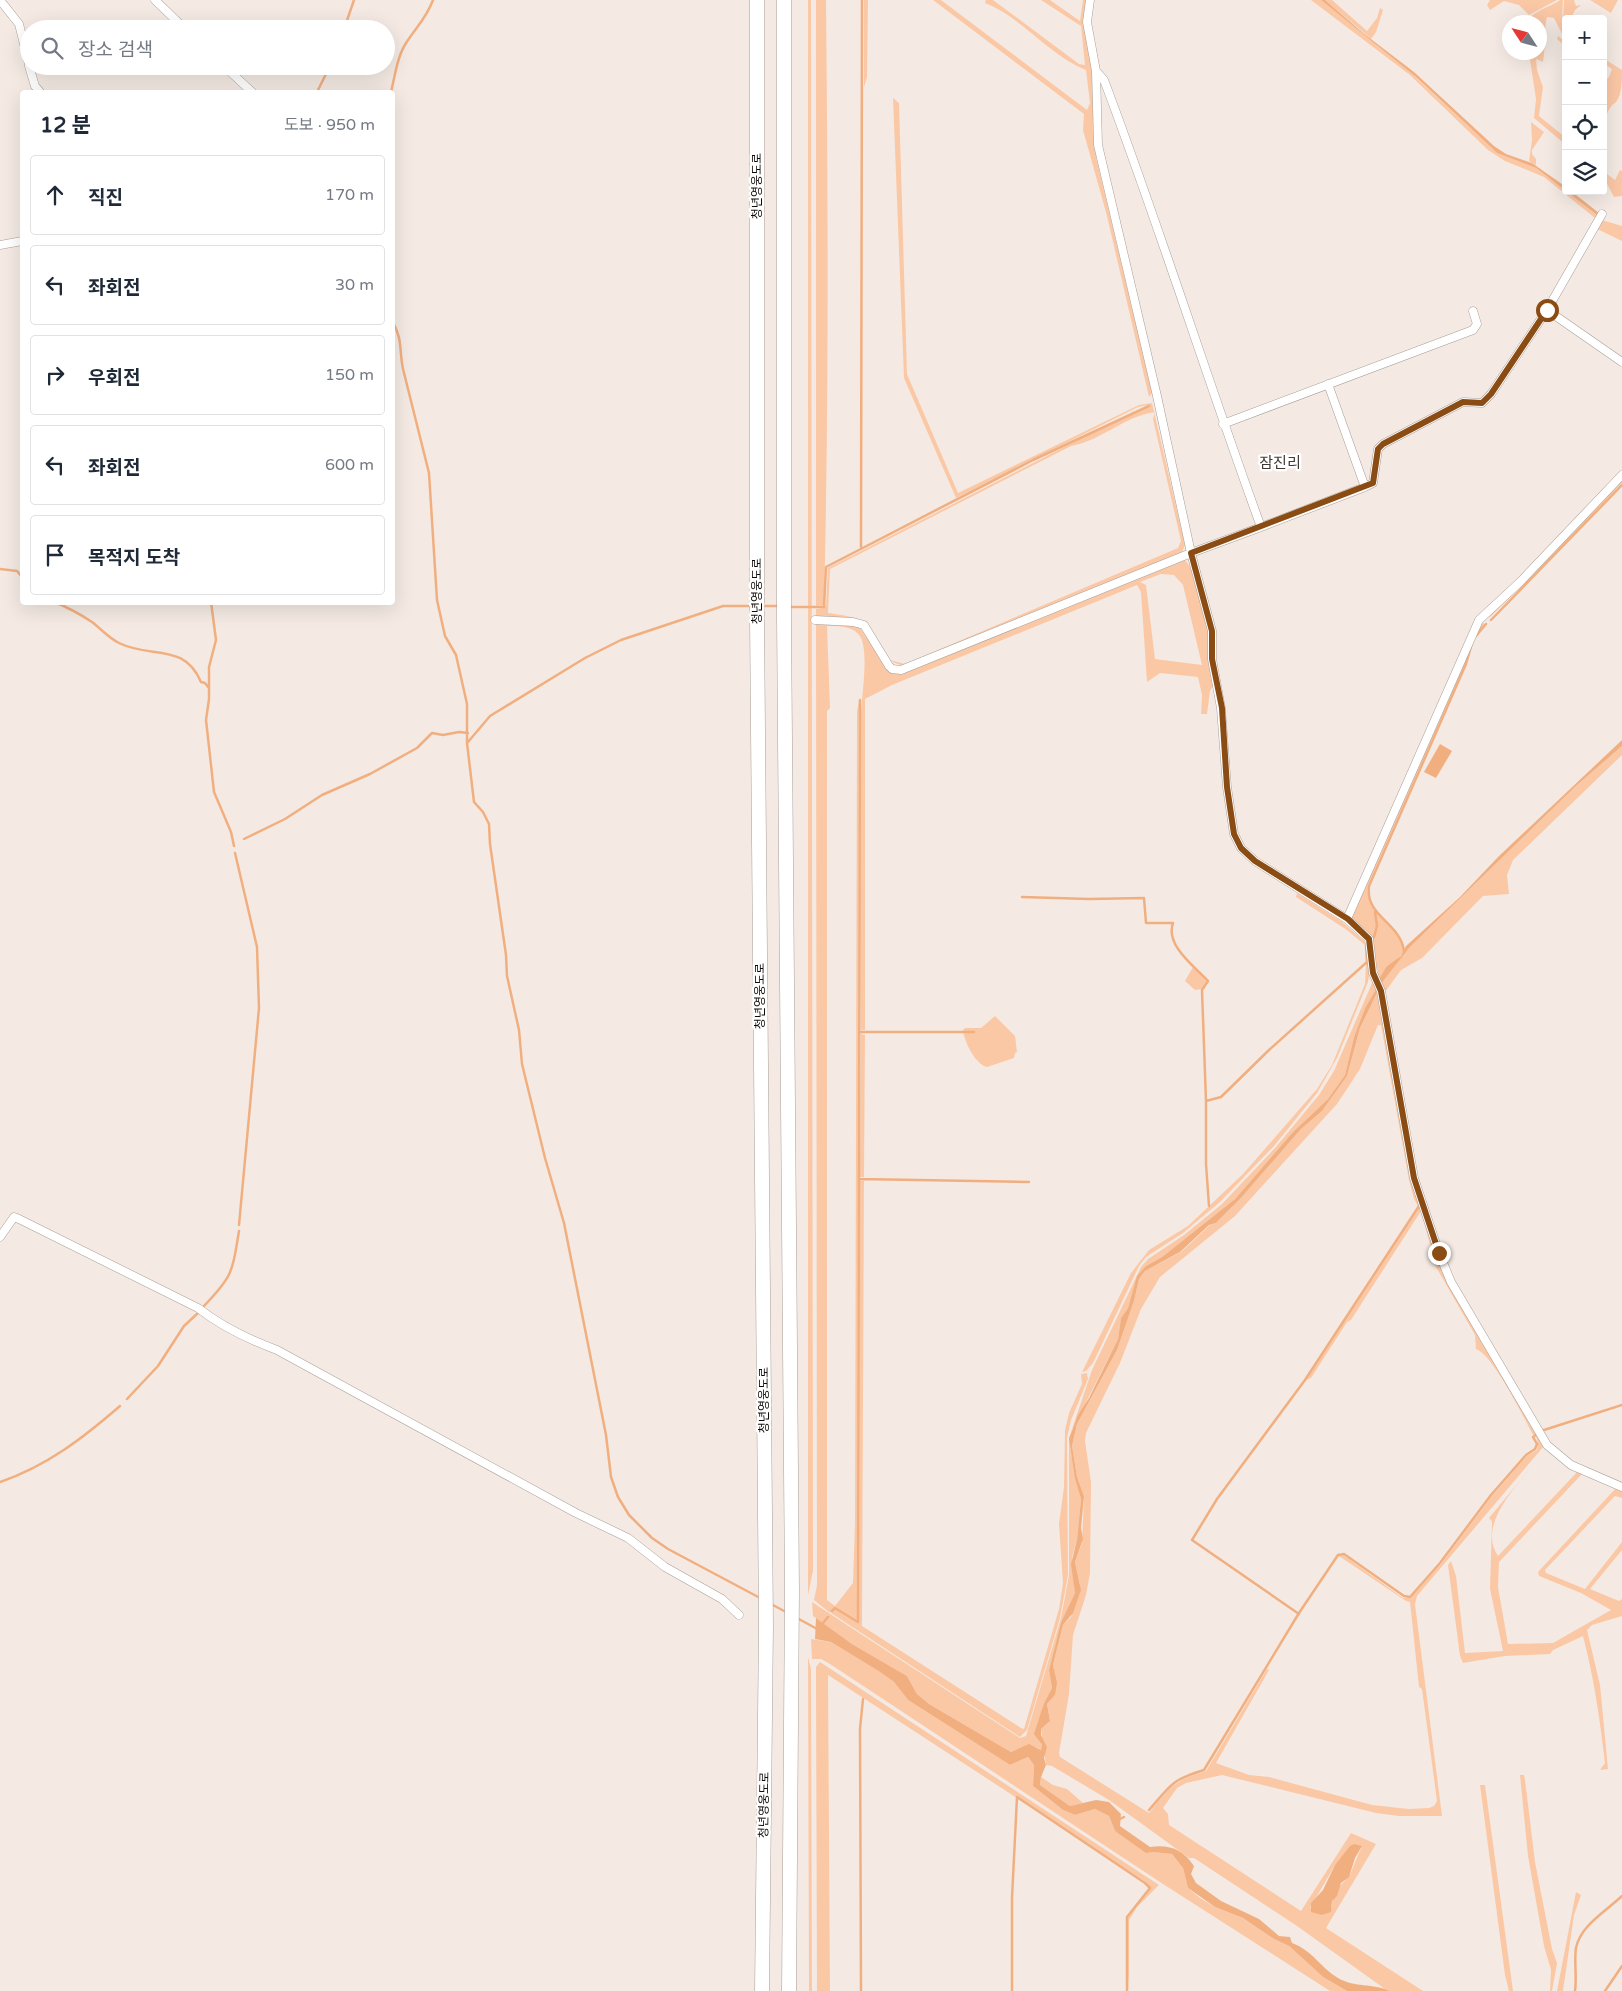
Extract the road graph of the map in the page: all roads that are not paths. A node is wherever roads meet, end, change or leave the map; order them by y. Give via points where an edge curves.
1 (0, 0) edge
2 (155, 0) edge
3 (757, 0) edge
4 (784, 0) edge
5 (1090, 0) edge
6 (176, 20) edge
7 (20, 28) edge
8 (1096, 71) junction
9 (32, 75) edge
10 (234, 75) edge
11 (38, 90) edge
12 (250, 90) edge
13 (1600, 216) dead end
14 (20, 241) edge
15 (0, 246) edge
16 (1547, 310) junction
17 (1473, 311) dead end
18 (1622, 362) edge
19 (1328, 384) junction
20 (1223, 424) junction
21 (1622, 475) edge
22 (1365, 487) junction
23 (1261, 528) junction
24 (1191, 553) junction
25 (815, 620) dead end
26 (1348, 919) junction
27 (0, 1237) edge
28 (1622, 1487) edge
29 (739, 1615) dead end
30 (762, 1991) edge
31 (789, 1991) edge

1 - 7 street
2 - 6 street
3 - 30 highway, 청년영웅도로 via 757,618 766,1625
4 - 31 highway via 784,618 792,1591
5 - 8 street via 1087,22
8 - 20 street via 1104,80 1149,200
8 - 24 street via 1098,145
9 - 11 street
10 - 12 street
13 - 16 street
14 - 15 street
16 - 18 street
16 - 22 street via 1482,403 1463,402 1383,444 1378,449 1373,483
17 - 19 street via 1477,324 1472,330
19 - 20 street
19 - 22 street
20 - 23 street
21 - 26 street via 1520,582 1479,620
22 - 23 street
23 - 24 street
24 - 25 street via 901,670 889,666 864,626 853,622
24 - 26 street via 1212,631 1212,659 1222,708 1227,787 1234,834 1241,848 1255,861
26 - 28 street via 1369,939 1414,1178 1446,1273 1547,1445 1571,1465
27 - 29 street via 14,1217 198,1308 628,1538 665,1567 722,1598

